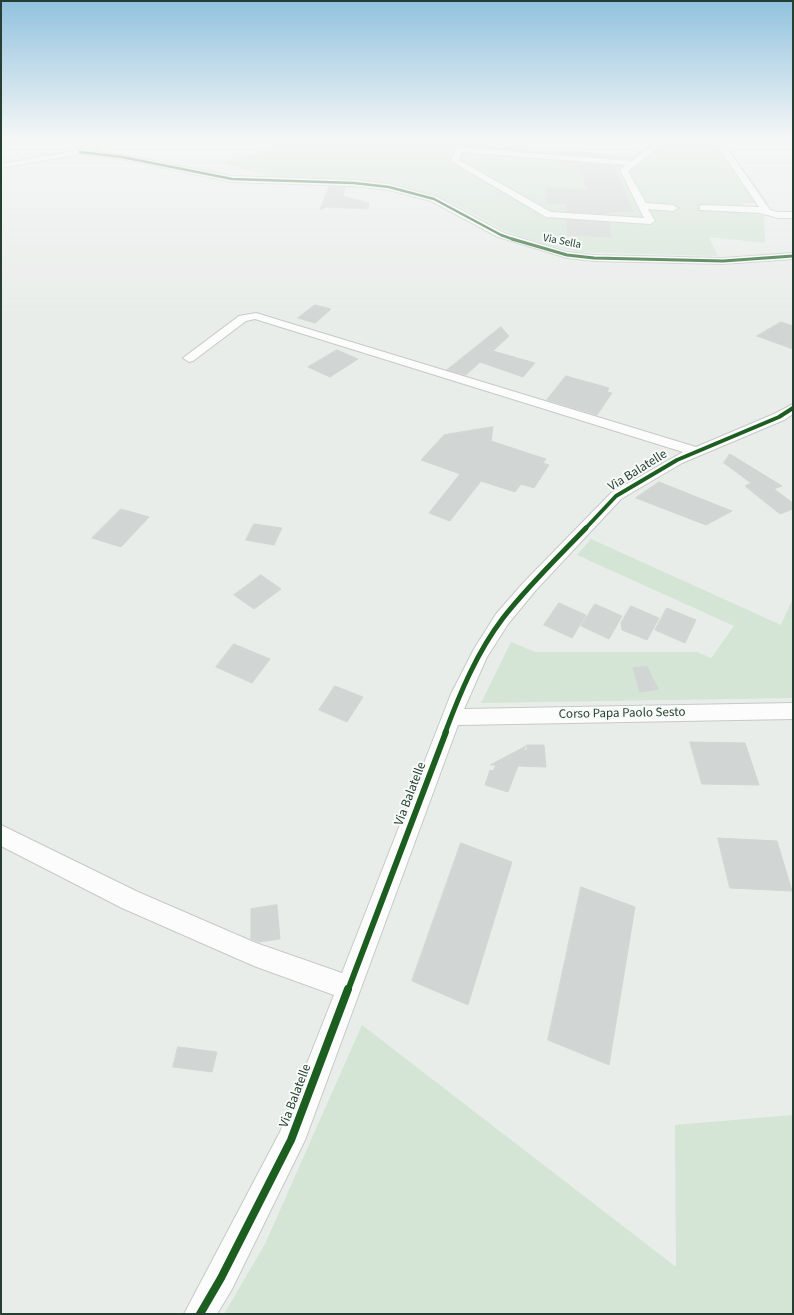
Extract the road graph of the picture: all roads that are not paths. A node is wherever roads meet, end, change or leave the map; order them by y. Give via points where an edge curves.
1 (436, 199) edge
2 (521, 199) edge
3 (639, 199) edge
4 (758, 199) edge
5 (643, 206) junction
6 (673, 208) dead end
7 (703, 208) dead end
8 (767, 212) junction
9 (793, 216) edge
10 (793, 256) edge
11 (189, 358) dead end
12 (793, 408) edge
13 (697, 452) junction
14 (793, 711) edge
15 (452, 717) junction
16 (1, 835) edge
17 (349, 988) junction
18 (200, 1314) edge

1 - 10 street, Via Sella via 501,235 567,255 723,261
2 - 5 street via 549,215 650,221
3 - 5 street
4 - 8 street
5 - 6 street
7 - 8 street
8 - 9 street
11 - 13 street via 243,318 256,316
12 - 13 street, Via Balatelle via 779,417
13 - 15 street, Via Balatelle via 677,460 616,496 530,586 502,619 480,654 460,694
14 - 15 street, Corso Papa Paolo Sesto
15 - 17 street, Via Balatelle
16 - 17 street via 137,903 254,954
17 - 18 street, Via Balatelle via 291,1140

